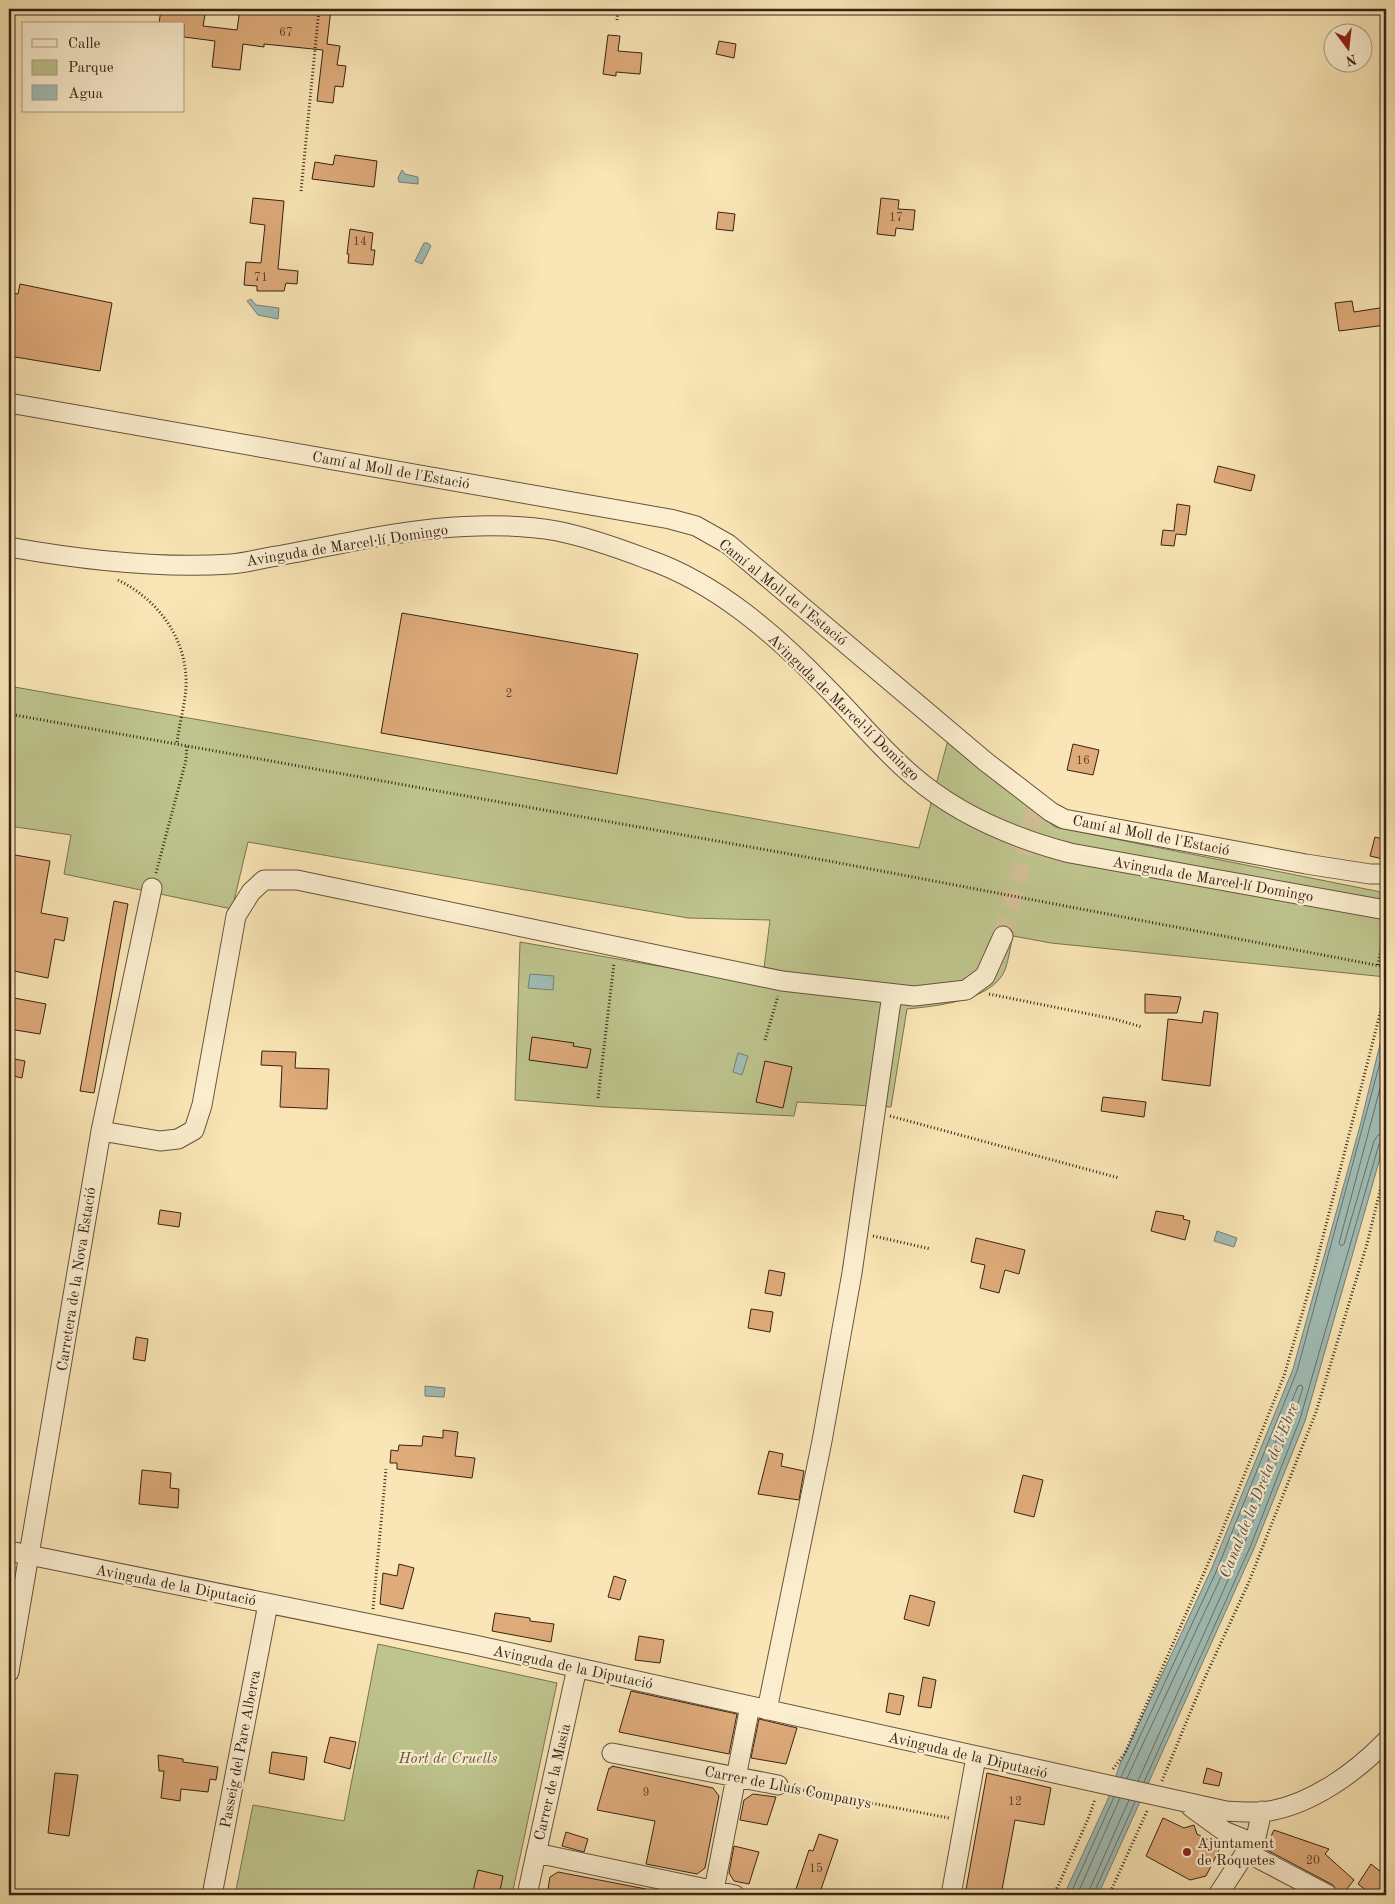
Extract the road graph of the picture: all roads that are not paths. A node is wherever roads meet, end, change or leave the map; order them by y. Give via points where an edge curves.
1 (9, 403) edge
2 (9, 547) edge
3 (1386, 874) edge
4 (152, 888) road end
5 (1386, 910) edge
6 (1003, 936) tunnel mouth
7 (892, 994) junction
8 (101, 1131) junction
9 (9, 1551) edge
10 (30, 1555) junction
11 (268, 1604) junction
12 (577, 1668) junction
13 (9, 1672) edge
14 (758, 1708) junction
15 (1386, 1741) edge
16 (612, 1753) dead end
17 (976, 1757) junction
18 (736, 1776) junction
19 (778, 1785) road end
20 (1186, 1803) junction
21 (1254, 1812) junction
22 (1246, 1846) junction
23 (536, 1853) junction
24 (1303, 1890) edge
25 (713, 1893) edge
26 (212, 1895) edge
27 (527, 1895) edge
28 (734, 1895) edge
29 (951, 1895) edge
30 (1218, 1895) edge
31 (1328, 1895) edge

1 - 3 street, Camí al Moll de l'Estació via 660,517 696,526 728,544 986,762 1064,819 1306,864
2 - 5 street, Avinguda de Marcel·lí Domingo via 107,562 175,565 233,564 437,528 491,526 556,531 598,542 652,560 707,588 748,616 786,646 915,778 985,823 1024,841 1070,853
4 - 8 street, Carretera de la Nova Estació
6 - 7 street via 985,976 966,990 914,996
7 - 8 street via 782,981 297,880 264,880 251,892 236,916 202,1105 194,1130 178,1139 160,1141
7 - 14 street via 858,1233 822,1441
8 - 10 street, Carretera de la Nova Estació
9 - 10 street, Avinguda de la Diputació
10 - 11 street, Avinguda de la Diputació
10 - 13 street, Carretera de la Nova Estació
11 - 12 street, Avinguda de la Diputació
11 - 26 street, Passeig del Pare Alberca
12 - 14 street, Avinguda de la Diputació
12 - 23 street, Carrer de la Masia
14 - 17 street, Avinguda de la Diputació
14 - 18 street
15 - 21 street, Avinguda de la Diputació via 1370,1758 1297,1803
16 - 18 street, Carrer de Lluís Companys
17 - 20 street, Avinguda de la Diputació
17 - 29 street
18 - 19 street, Carrer de Lluís Companys
18 - 25 street
20 - 21 street, Avinguda de la Diputació via 1226,1812
20 - 22 street
21 - 22 street via 1254,1846
22 - 24 street
22 - 30 street
23 - 25 street
23 - 27 street, Carrer de la Masia
24 - 31 street
25 - 28 street

